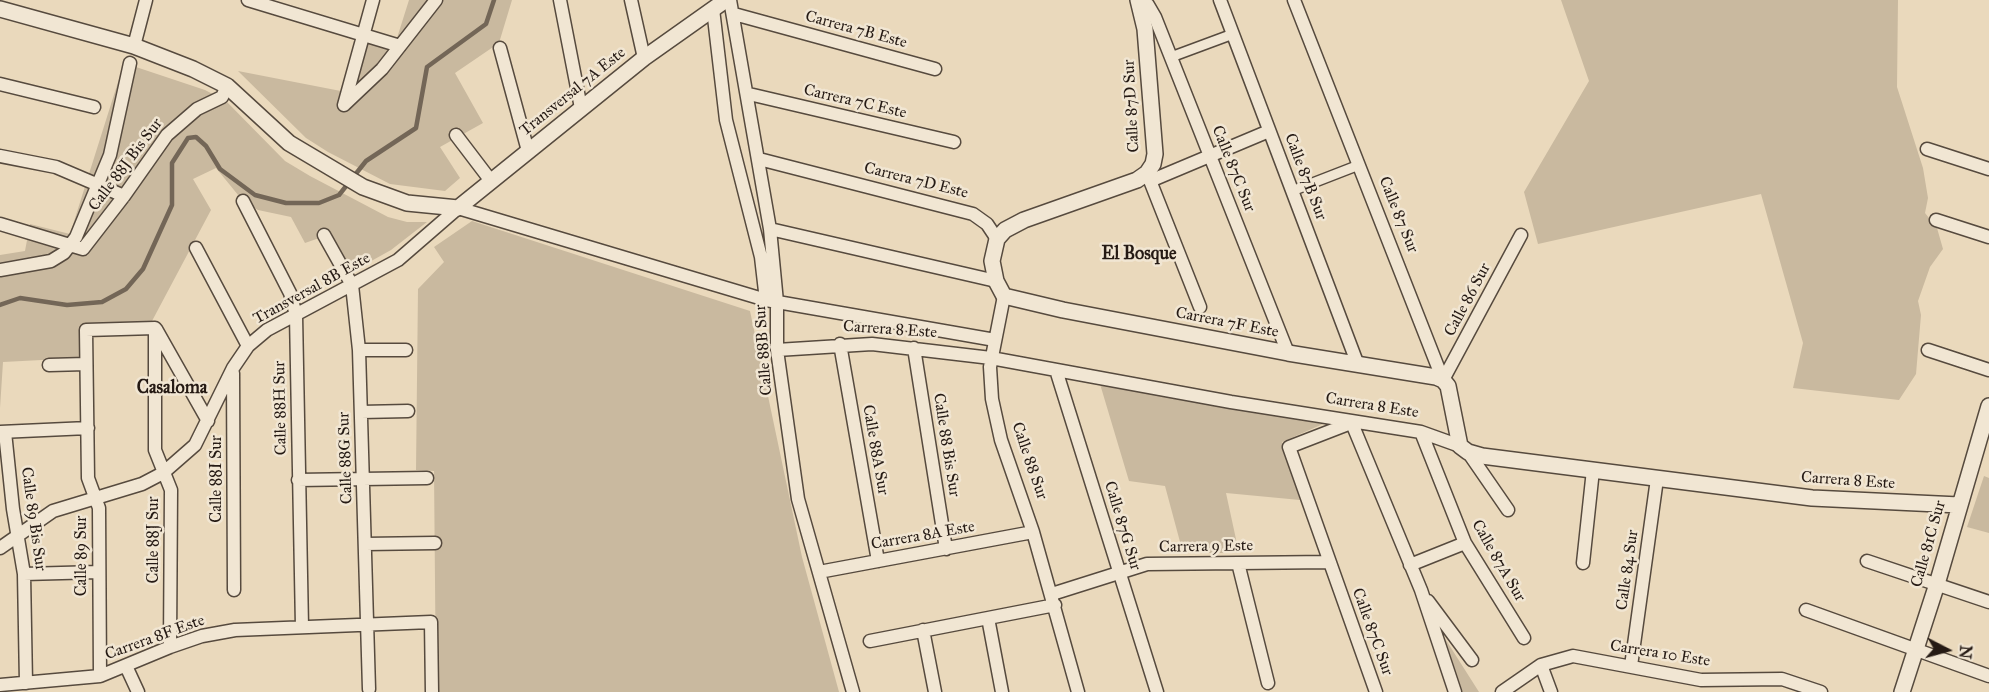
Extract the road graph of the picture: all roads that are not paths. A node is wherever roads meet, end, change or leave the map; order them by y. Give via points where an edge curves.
1 (146, 0) edge
2 (248, 0) edge
3 (373, 0) edge
4 (436, 0) edge
5 (560, 0) edge
6 (631, 0) edge
7 (1140, 0) edge
8 (1220, 0) edge
9 (1285, 0) edge
10 (730, 5) edge
11 (1295, 5) edge
12 (0, 9) edge
13 (713, 9) junction
14 (1233, 34) junction
15 (363, 36) junction
16 (134, 46) junction
17 (400, 46) junction
18 (500, 48) dead end
19 (1171, 57) junction
20 (644, 58) junction
21 (130, 63) dead end
22 (935, 69) dead end
23 (0, 84) edge
24 (227, 86) junction
25 (748, 94) junction
26 (94, 107) dead end
27 (581, 108) junction
28 (1269, 131) junction
29 (456, 135) dead end
30 (954, 142) dead end
31 (1927, 149) dead end
32 (528, 151) junction
33 (0, 156) edge
34 (1210, 156) junction
35 (759, 159) junction
36 (1359, 165) junction
37 (1989, 169) edge
38 (1149, 177) junction
39 (491, 181) junction
40 (99, 183) junction
41 (1292, 191) junction
42 (124, 196) junction
43 (243, 201) dead end
44 (458, 208) junction
45 (1936, 220) dead end
46 (0, 224) edge
47 (770, 229) junction
48 (324, 235) dead end
49 (1521, 235) dead end
50 (1989, 237) edge
51 (997, 239) junction
52 (70, 245) junction
53 (196, 248) dead end
54 (0, 270) edge
55 (996, 281) junction
56 (352, 285) junction
57 (1004, 296) junction
58 (771, 301) junction
59 (1200, 307) dead end
60 (296, 315) junction
61 (155, 328) junction
62 (995, 340) junction
63 (840, 344) junction
64 (248, 346) junction
65 (914, 348) junction
66 (359, 350) junction
67 (406, 350) dead end
68 (777, 350) junction
69 (1929, 350) dead end
70 (1288, 353) junction
71 (991, 358) junction
72 (86, 364) junction
73 (49, 365) dead end
74 (1358, 365) junction
75 (233, 368) junction
76 (1056, 370) junction
77 (1989, 370) edge
78 (1443, 380) junction
79 (1988, 409) edge
80 (408, 411) dead end
81 (361, 412) junction
82 (208, 421) junction
83 (1351, 422) junction
84 (88, 428) junction
85 (3, 432) edge
86 (1421, 432) junction
87 (1464, 449) junction
88 (1593, 470) junction
89 (164, 473) junction
90 (427, 478) dead end
91 (363, 479) junction
92 (1657, 479) junction
93 (298, 480) junction
94 (93, 497) junction
95 (1959, 506) junction
96 (1508, 510) dead end
97 (1033, 532) junction
98 (19, 534) junction
99 (435, 543) dead end
100 (1466, 543) junction
101 (365, 544) junction
102 (0, 549) edge
103 (946, 549) junction
104 (878, 561) junction
105 (1867, 561) dead end
106 (1329, 562) junction
107 (1238, 563) junction
108 (1583, 563) dead end
109 (1410, 565) junction
110 (99, 572) junction
111 (819, 572) junction
112 (1120, 572) junction
113 (24, 574) junction
114 (1937, 584) junction
115 (234, 590) dead end
116 (1420, 590) junction
117 (1053, 599) junction
118 (1989, 602) edge
119 (1806, 610) dead end
120 (988, 618) junction
121 (367, 625) junction
122 (302, 627) junction
123 (923, 630) junction
124 (1524, 638) dead end
125 (870, 641) dead end
126 (170, 647) junction
127 (1916, 649) junction
128 (1472, 660) dead end
129 (1541, 664) junction
130 (126, 666) junction
131 (1631, 666) junction
132 (100, 676) junction
133 (1989, 676) edge
134 (26, 682) junction
135 (1268, 683) dead end
136 (0, 685) edge
137 (369, 689) dead end
138 (138, 692) edge
139 (432, 692) edge
140 (853, 692) edge
141 (935, 692) edge
142 (1002, 692) edge
143 (1078, 692) edge
144 (1157, 692) edge
145 (1376, 692) edge
146 (1455, 692) edge
147 (1502, 692) edge
148 (1551, 692) edge
149 (1821, 692) edge
150 (1902, 692) edge

1 - 16 street
2 - 15 street
3 - 15 street
4 - 17 street
5 - 27 street
6 - 20 street
7 - 19 street, Calle 87C Sur via 1155,17
7 - 38 street, Calle 87D Sur via 1155,154
8 - 14 street, Calle 87B Sur
9 - 11 street
10 - 13 street, Transversal 7A Este
10 - 22 street, Carrera 7B Este
10 - 25 street, Calle 88B Sur
11 - 36 street, Calle 87 Sur
12 - 16 street
13 - 20 street, Transversal 7A Este
13 - 58 street, Calle 88B Sur via 726,120
14 - 19 street
14 - 28 street, Calle 87B Sur
15 - 17 street
15 - 17 street via 344,105
16 - 24 street
18 - 32 street
19 - 34 street, Calle 87C Sur
20 - 27 street, Transversal 7A Este
21 - 40 street via 110,155
23 - 26 street
24 - 42 street, Calle 88J Bis Sur via 222,97 179,121
24 - 44 street via 289,143 363,187 407,203
25 - 30 street, Carrera 7C Este
25 - 35 street, Calle 88B Sur
27 - 32 street, Transversal 7A Este
28 - 34 street
28 - 41 street, Calle 87B Sur
29 - 39 street
31 - 37 street
32 - 39 street, Transversal 7A Este
33 - 40 street via 56,167
34 - 38 street
34 - 70 street, Calle 87C Sur
35 - 47 street, Calle 88B Sur
35 - 51 street, Carrera 7D Este via 973,214 987,224
36 - 41 street
36 - 78 street, Calle 87 Sur
38 - 51 street via 1024,220
38 - 59 street
39 - 44 street, Transversal 7A Este
40 - 42 street
40 - 52 street via 86,219
41 - 74 street, Calle 87B Sur
42 - 52 street, Calle 88J Bis Sur via 83,249
43 - 60 street, Calle 88H Sur via 290,293
44 - 56 street, Transversal 8B Este via 398,260
44 - 58 street, Carrera 8 Este
45 - 50 street
46 - 52 street
47 - 55 street
47 - 58 street, Calle 88B Sur
48 - 56 street, Calle 88G Sur
49 - 78 street, Calle 86 Sur
51 - 55 street via 992,261
52 - 54 street via 51,261
53 - 64 street
55 - 57 street
56 - 60 street, Transversal 8B Este
56 - 66 street, Calle 88G Sur
57 - 62 street, Calle 88 Sur
57 - 70 street, Carrera 7F Este
58 - 62 street, Carrera 8 Este
58 - 68 street, Calle 88B Sur
60 - 64 street, Transversal 8B Este via 267,330
60 - 93 street, Calle 88H Sur
61 - 72 street, Calle 89 Sur via 86,330
61 - 82 street
61 - 89 street, Calle 88J Sur via 155,450
62 - 71 street, Calle 88 Sur
63 - 65 street, Carrera 8 Este
63 - 68 street, Carrera 8 Este
63 - 104 street, Calle 88A Sur
64 - 75 street, Transversal 8B Este
65 - 71 street, Carrera 8 Este
65 - 103 street, Calle 88 Bis Sur
66 - 67 street
66 - 81 street, Calle 88G Sur
68 - 111 street, Calle 88B Sur via 798,500
69 - 77 street
70 - 74 street, Carrera 7F Este
71 - 76 street, Carrera 8 Este
71 - 97 street, Calle 88 Sur via 989,378 995,418
72 - 73 street
72 - 84 street, Calle 89 Sur
74 - 78 street, Carrera 7F Este
75 - 82 street, Transversal 8B Este
75 - 115 street, Calle 88I Sur
76 - 83 street, Carrera 8 Este
76 - 112 street, Calle 87G Sur
78 - 87 street, Calle 87 Sur via 1448,386
79 - 95 street, Calle 81C Sur
80 - 81 street
81 - 91 street, Calle 88G Sur
82 - 89 street, Transversal 8B Este via 195,445
83 - 86 street, Carrera 8 Este
83 - 106 street, Calle 87C Sur via 1289,447
83 - 109 street
84 - 85 street
84 - 94 street, Calle 89 Sur via 88,478
85 - 98 street, Calle 89 Bis Sur
86 - 87 street, Carrera 8 Este
86 - 100 street, Calle 87A Sur
87 - 88 street, Carrera 8 Este
87 - 96 street, Calle 87 Sur
88 - 92 street, Carrera 8 Este
88 - 108 street
89 - 94 street, Transversal 8B Este
89 - 126 street, Calle 88J Sur via 171,490
90 - 91 street
91 - 93 street
91 - 101 street, Calle 88G Sur
92 - 95 street, Carrera 8 Este via 1812,498
92 - 131 street, Calle 84 Sur
93 - 122 street, Calle 88H Sur
94 - 98 street, Transversal 8B Este via 46,515
94 - 110 street, Calle 89 Sur via 99,508
95 - 114 street, Calle 81C Sur
97 - 103 street, Carrera 8A Este
97 - 117 street, Calle 88 Sur
98 - 102 street, Transversal 8B Este
98 - 113 street, Calle 89 Bis Sur
99 - 101 street
100 - 109 street
100 - 124 street, Calle 87A Sur
101 - 121 street, Calle 88G Sur
103 - 104 street, Carrera 8A Este
104 - 111 street, Carrera 8A Este
105 - 114 street
106 - 107 street, Carrera 9 Este
106 - 145 street, Calle 87C Sur
107 - 112 street, Carrera 9 Este via 1147,564
107 - 135 street
109 - 116 street
110 - 113 street
110 - 132 street, Calle 89 Sur
111 - 140 street, Calle 88B Sur
112 - 117 street, Carrera 9 Este
112 - 144 street, Calle 87G Sur
113 - 134 street, Calle 89 Bis Sur
114 - 118 street
114 - 127 street, Calle 81C Sur
116 - 128 street
116 - 146 street
117 - 120 street, Carrera 9 Este
117 - 143 street, Calle 88 Sur
119 - 127 street
120 - 123 street, Carrera 9 Este
120 - 142 street
121 - 122 street, Carrera 8F Este
121 - 137 street, Calle 88G Sur
121 - 139 street, Carrera 8F Este via 431,622
122 - 126 street, Carrera 8F Este via 235,630
123 - 125 street, Carrera 9 Este
123 - 141 street
126 - 130 street, Carrera 8F Este
127 - 133 street
127 - 150 street, Calle 81C Sur
129 - 131 street, Carrera 10 Este via 1573,656
129 - 147 street, Carrera 10 Este
129 - 148 street
130 - 132 street, Carrera 8F Este
130 - 138 street
131 - 149 street, Carrera 10 Este via 1701,680 1782,679
132 - 134 street, Carrera 8F Este
134 - 136 street, Carrera 8F Este

